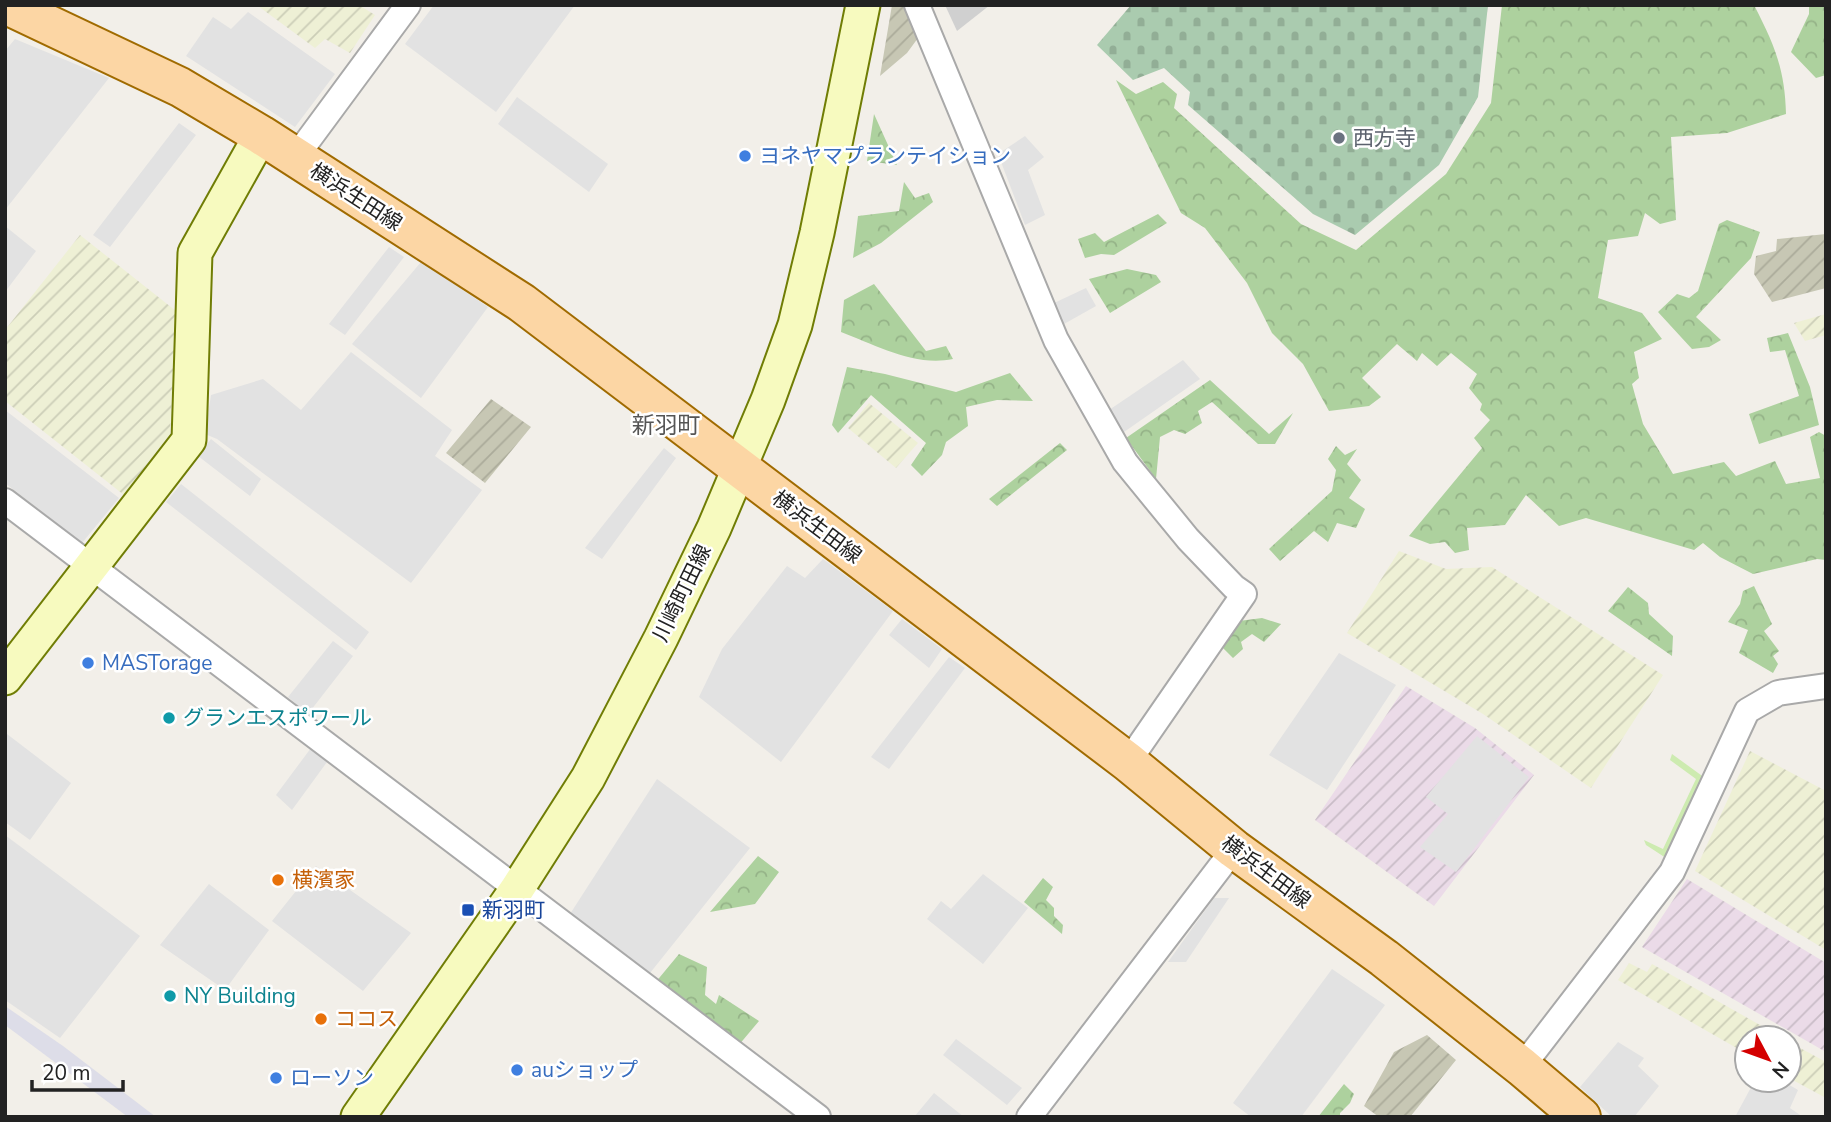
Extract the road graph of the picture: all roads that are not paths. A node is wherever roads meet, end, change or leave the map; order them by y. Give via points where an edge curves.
1 (7, 5) edge
2 (408, 5) edge
3 (863, 5) edge
4 (917, 5) edge
5 (261, 135) junction
6 (295, 158) junction
7 (740, 469) junction
8 (5, 501) edge
9 (92, 566) junction
10 (5, 678) edge
11 (1826, 686) edge
12 (1128, 762) junction
13 (1234, 849) junction
14 (517, 889) junction
15 (1522, 1067) junction
16 (358, 1117) edge
17 (818, 1117) edge
18 (1029, 1117) edge
19 (1581, 1117) edge

1 - 5 main road, 横浜生田線 via 180,87
2 - 6 street
3 - 7 main road, 川崎町田線 via 795,325
4 - 12 street via 1063,351 1125,463 1188,539 1244,594
5 - 6 main road, 横浜生田線
5 - 9 main road via 195,253 189,440
6 - 7 main road, 横浜生田線 via 522,303
7 - 12 main road, 横浜生田線
7 - 14 main road, 川崎町田線 via 588,778
8 - 9 street
9 - 10 main road
9 - 14 street
11 - 15 street via 1778,693 1747,711 1672,872
12 - 13 main road, 横浜生田線
13 - 15 main road, 横浜生田線 via 1384,958
13 - 18 street
14 - 16 main road, 川崎町田線
14 - 17 street
15 - 19 main road, 横浜生田線

